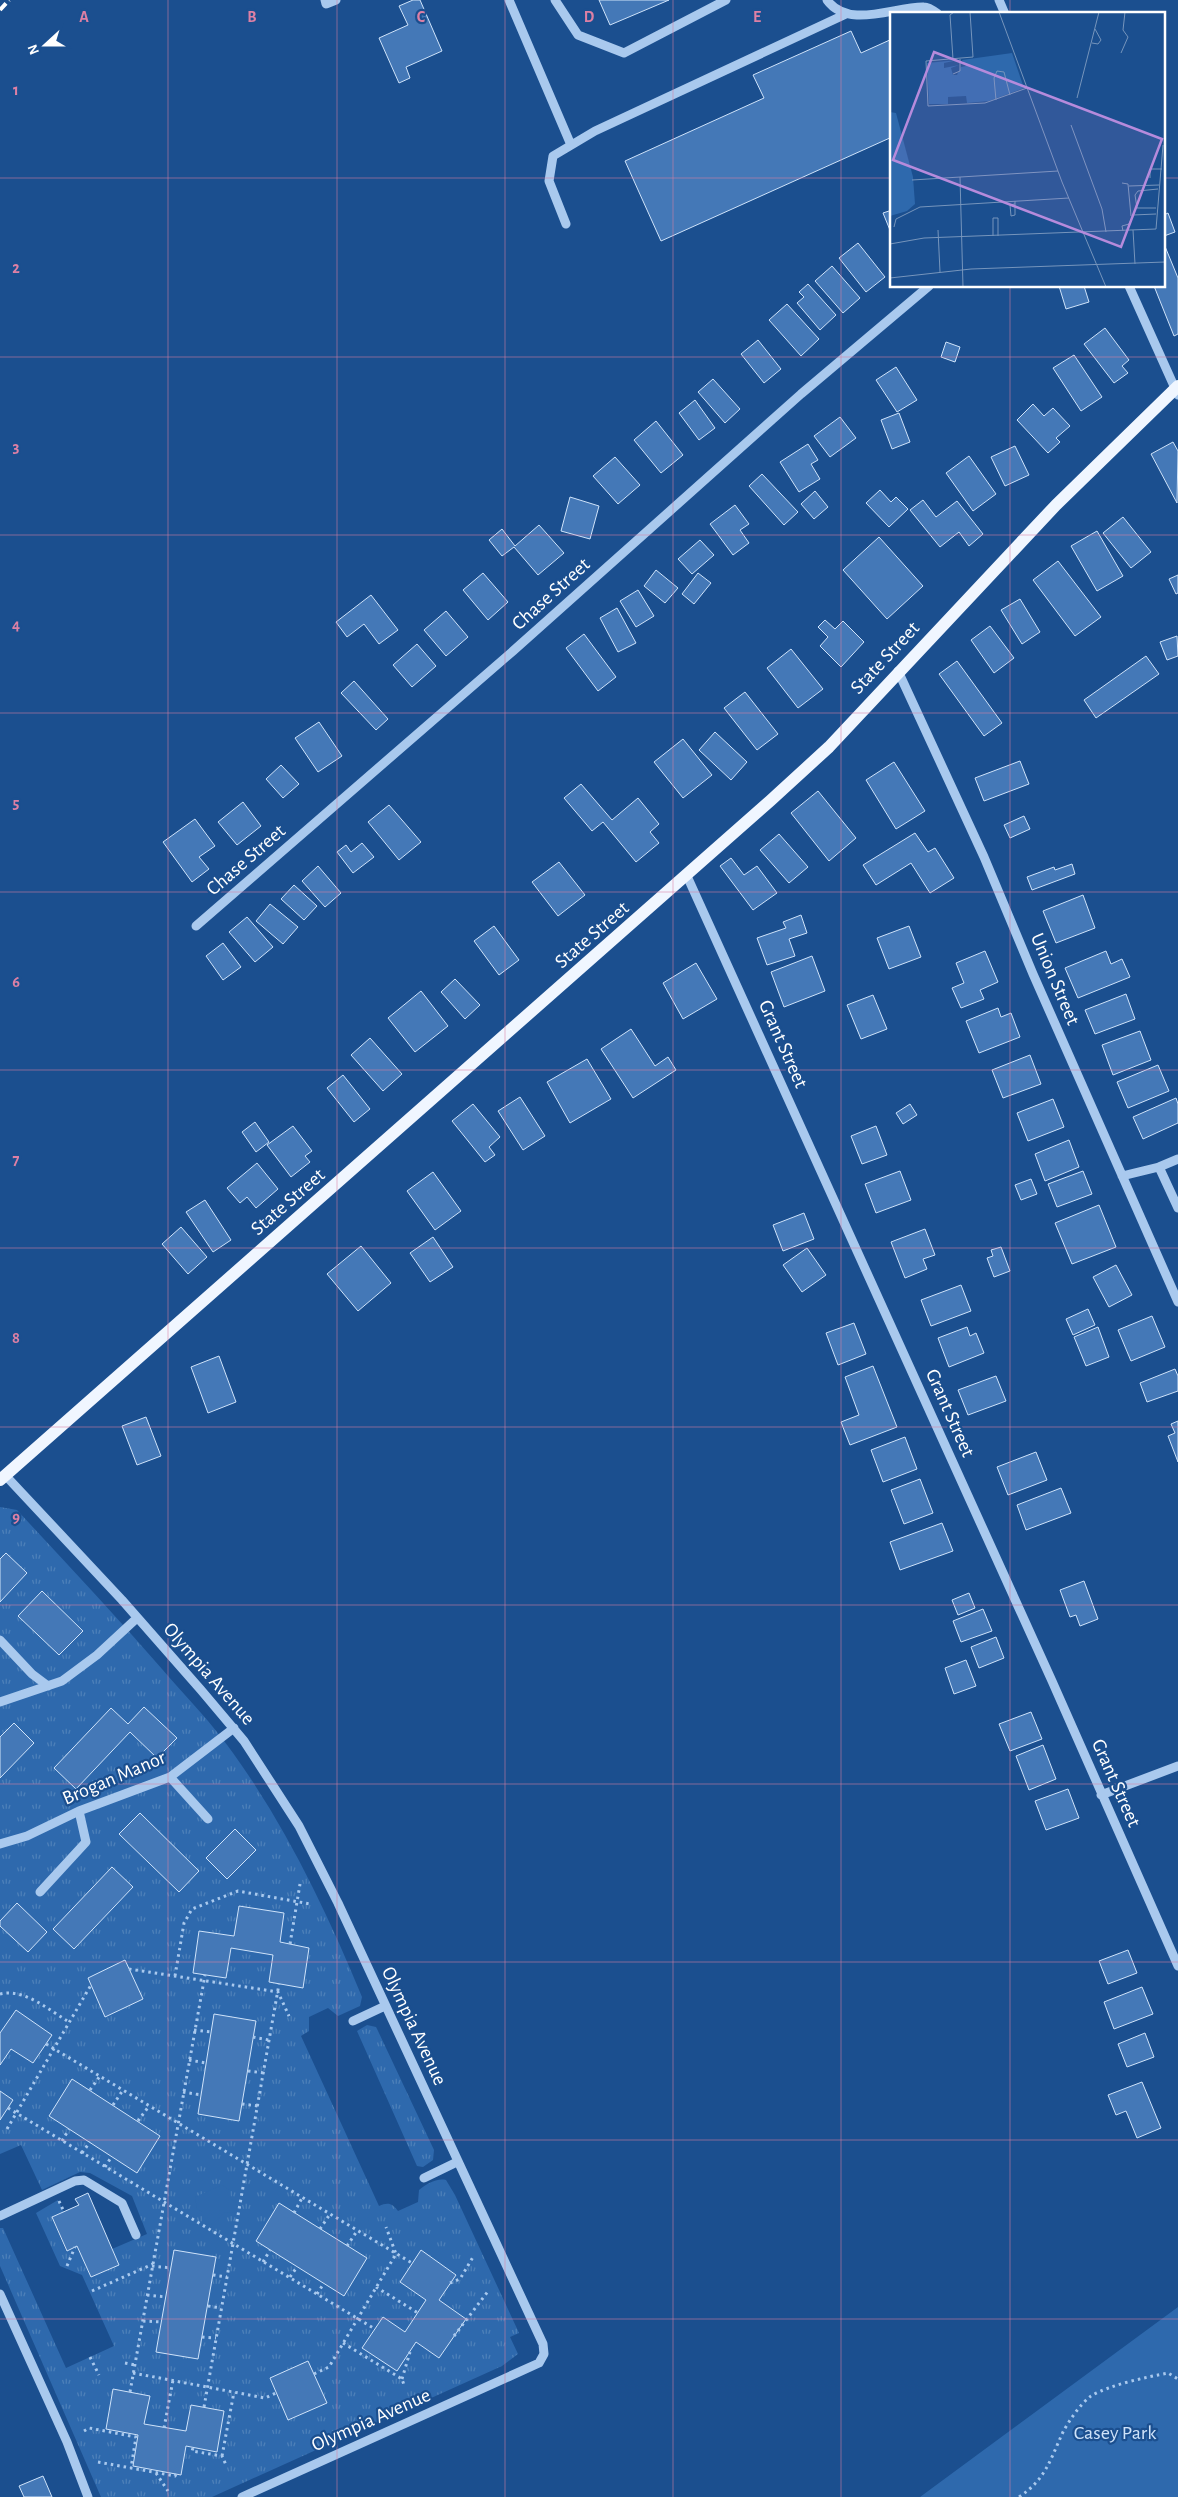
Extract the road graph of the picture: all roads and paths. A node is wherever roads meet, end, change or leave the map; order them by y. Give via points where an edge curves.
1 (325, 0) edge
2 (336, 0) edge
3 (510, 0) edge
4 (555, 0) edge
5 (726, 0) edge
6 (827, 0) edge
7 (999, 0) edge
8 (935, 12) edge
9 (1004, 12) edge
10 (846, 14) junction
11 (571, 145) junction
12 (566, 224) dead end
13 (926, 288) edge
14 (1130, 288) edge
15 (1177, 390) edge
16 (898, 671) junction
17 (687, 876) junction
18 (196, 926) dead end
19 (1178, 1159) edge
20 (1159, 1167) junction
21 (1122, 1176) junction
22 (1178, 1208) edge
23 (1178, 1302) edge
24 (3, 1478) edge
25 (137, 1618) junction
26 (0, 1640) edge
27 (48, 1686) junction
28 (0, 1702) edge
29 (234, 1728) junction
30 (1178, 1766) edge
31 (170, 1777) junction
32 (1101, 1795) junction
33 (79, 1811) junction
34 (208, 1819) dead end
35 (0, 1844) edge
36 (300, 1884) dead end
37 (40, 1892) dead end
38 (297, 1901) junction
39 (310, 1904) dead end
40 (290, 1944) dead end
41 (1178, 1966) edge
42 (129, 1969) dead end
43 (204, 1974) dead end
44 (174, 1976) junction
45 (204, 1981) junction
46 (279, 1984) dead end
47 (91, 1985) dead end
48 (278, 1992) junction
49 (0, 1994) edge
50 (385, 2006) junction
51 (289, 2016) dead end
52 (353, 2021) dead end
53 (69, 2022) junction
54 (194, 2030) junction
55 (211, 2032) dead end
56 (253, 2037) dead end
57 (269, 2040) junction
58 (46, 2044) dead end
59 (54, 2048) junction
60 (189, 2060) junction
61 (206, 2063) dead end
62 (248, 2071) dead end
63 (264, 2073) junction
64 (100, 2076) junction
65 (90, 2090) dead end
66 (123, 2090) junction
67 (184, 2092) junction
68 (201, 2095) dead end
69 (242, 2104) dead end
70 (113, 2105) dead end
71 (149, 2106) junction
72 (258, 2106) junction
73 (8, 2108) dead end
74 (16, 2113) junction
75 (138, 2121) dead end
76 (178, 2123) junction
77 (7, 2129) dead end
78 (69, 2129) dead end
79 (62, 2141) junction
80 (90, 2142) dead end
81 (82, 2153) junction
82 (112, 2156) dead end
83 (457, 2162) junction
84 (247, 2165) junction
85 (105, 2167) junction
86 (424, 2178) dead end
87 (302, 2198) junction
88 (58, 2200) dead end
89 (164, 2202) junction
90 (64, 2212) dead end
91 (294, 2213) dead end
92 (330, 2214) junction
93 (0, 2216) edge
94 (386, 2226) dead end
95 (320, 2229) dead end
96 (357, 2231) junction
97 (136, 2235) dead end
98 (233, 2243) junction
99 (348, 2246) dead end
100 (75, 2247) dead end
101 (270, 2250) dead end
102 (396, 2254) junction
103 (473, 2257) dead end
104 (263, 2262) junction
105 (412, 2263) dead end
106 (152, 2265) junction
107 (66, 2266) dead end
108 (297, 2267) dead end
109 (171, 2268) dead end
110 (213, 2275) dead end
111 (227, 2277) junction
112 (290, 2278) junction
113 (450, 2283) dead end
114 (324, 2284) dead end
115 (376, 2287) junction
116 (489, 2290) dead end
117 (92, 2291) dead end
118 (0, 2294) edge
119 (147, 2294) junction
120 (317, 2294) junction
121 (166, 2297) dead end
122 (208, 2306) dead end
123 (221, 2308) junction
124 (418, 2313) dead end
125 (358, 2318) junction
126 (143, 2321) junction
127 (161, 2322) dead end
128 (375, 2329) dead end
129 (454, 2336) dead end
130 (202, 2337) dead end
131 (216, 2338) junction
132 (343, 2343) junction
133 (410, 2352) dead end
134 (90, 2357) dead end
135 (125, 2363) dead end
136 (135, 2365) junction
137 (133, 2373) junction
138 (314, 2374) dead end
139 (98, 2375) dead end
140 (402, 2379) junction
141 (1178, 2379) edge
142 (173, 2380) junction
143 (404, 2385) dead end
144 (207, 2387) junction
145 (130, 2392) dead end
146 (234, 2392) junction
147 (276, 2393) dead end
148 (204, 2407) dead end
149 (164, 2428) dead end
150 (84, 2431) dead end
151 (193, 2448) dead end
152 (222, 2456) junction
153 (98, 2462) dead end
154 (226, 2465) dead end
155 (131, 2468) junction
156 (155, 2472) junction
157 (176, 2474) dead end
158 (168, 2491) dead end
159 (88, 2497) edge
160 (242, 2497) edge
161 (1019, 2497) edge

1 - 2 street via 326,4
3 - 11 street
4 - 5 street via 578,35 624,53
6 - 10 street
7 - 9 street
8 - 10 street via 926,7
10 - 11 street
11 - 12 street via 553,156 549,181
13 - 18 street, Chase Street
14 - 15 street
15 - 16 main road, State Street via 1159,402 1063,498
16 - 17 main road, State Street via 829,747
16 - 21 street, Union Street via 980,848
17 - 24 main road, State Street
17 - 32 street, Grant Street
19 - 20 street
20 - 21 street
20 - 22 street
21 - 23 street, Union Street
24 - 25 street, Olympia Avenue
25 - 27 street via 78,1670
25 - 29 street, Olympia Avenue
26 - 27 street
27 - 28 street
29 - 31 street, Brogan Manor
29 - 50 street, Olympia Avenue via 299,1826
30 - 32 street
31 - 33 street, Brogan Manor
31 - 34 street
32 - 41 street, Grant Street
33 - 35 street, Brogan Manor via 27,1836
33 - 37 street via 86,1842
36 - 38 path
38 - 39 path
38 - 40 path
38 - 44 path via 238,1890 192,1909 184,1923
42 - 44 path
43 - 45 path
44 - 45 path
45 - 48 path
45 - 54 path
46 - 48 path
47 - 53 path
48 - 51 path
48 - 57 path
49 - 53 path via 15,1992 24,1995
50 - 52 street
50 - 83 street, Olympia Avenue
53 - 59 path
54 - 55 path
54 - 60 path
56 - 57 path
57 - 63 path
58 - 59 path
59 - 64 path
59 - 74 path
60 - 61 path
60 - 67 path
62 - 63 path
63 - 72 path
64 - 65 path
64 - 66 path
66 - 70 path
66 - 71 path
67 - 68 path
67 - 76 path
69 - 72 path
71 - 75 path
71 - 76 path
72 - 84 path
73 - 74 path
74 - 77 path
74 - 79 path
76 - 84 path
76 - 89 path
78 - 79 path
79 - 81 path
80 - 81 path
81 - 85 path
82 - 85 path
83 - 86 street
83 - 160 street, Olympia Avenue via 543,2344 544,2354 539,2363
84 - 87 path
84 - 98 path
85 - 89 path
87 - 91 path
87 - 92 path
88 - 90 path
89 - 98 path
89 - 106 path
92 - 95 path
92 - 96 path
93 - 97 street via 75,2181 84,2180 122,2203
94 - 102 path
96 - 99 path
96 - 102 path
98 - 104 path
98 - 111 path
100 - 107 path
101 - 104 path
102 - 105 path
102 - 115 path
103 - 113 path via 460,2279
104 - 112 path
106 - 109 path
106 - 117 path
106 - 119 path
108 - 112 path
110 - 111 path
111 - 123 path
112 - 120 path
114 - 120 path
115 - 124 path
115 - 125 path
116 - 129 path
118 - 159 street via 67,2442
119 - 121 path
119 - 126 path
120 - 125 path
122 - 123 path
123 - 131 path
125 - 128 path
125 - 132 path
126 - 127 path
126 - 136 path
130 - 131 path
131 - 144 path
132 - 138 path via 329,2367
132 - 140 path
133 - 140 path
134 - 139 path
135 - 136 path
136 - 137 path
137 - 142 path
137 - 145 path
140 - 143 path
141 - 161 path via 1168,2373 1143,2377 1091,2396 1064,2429 1047,2468 1034,2487
142 - 144 path
142 - 149 path
144 - 146 path
144 - 148 path
146 - 147 path via 265,2398
146 - 152 path
150 - 155 path via 89,2428 136,2437
151 - 152 path via 192,2451
152 - 154 path
153 - 155 path
155 - 156 path
156 - 157 path
156 - 158 path

